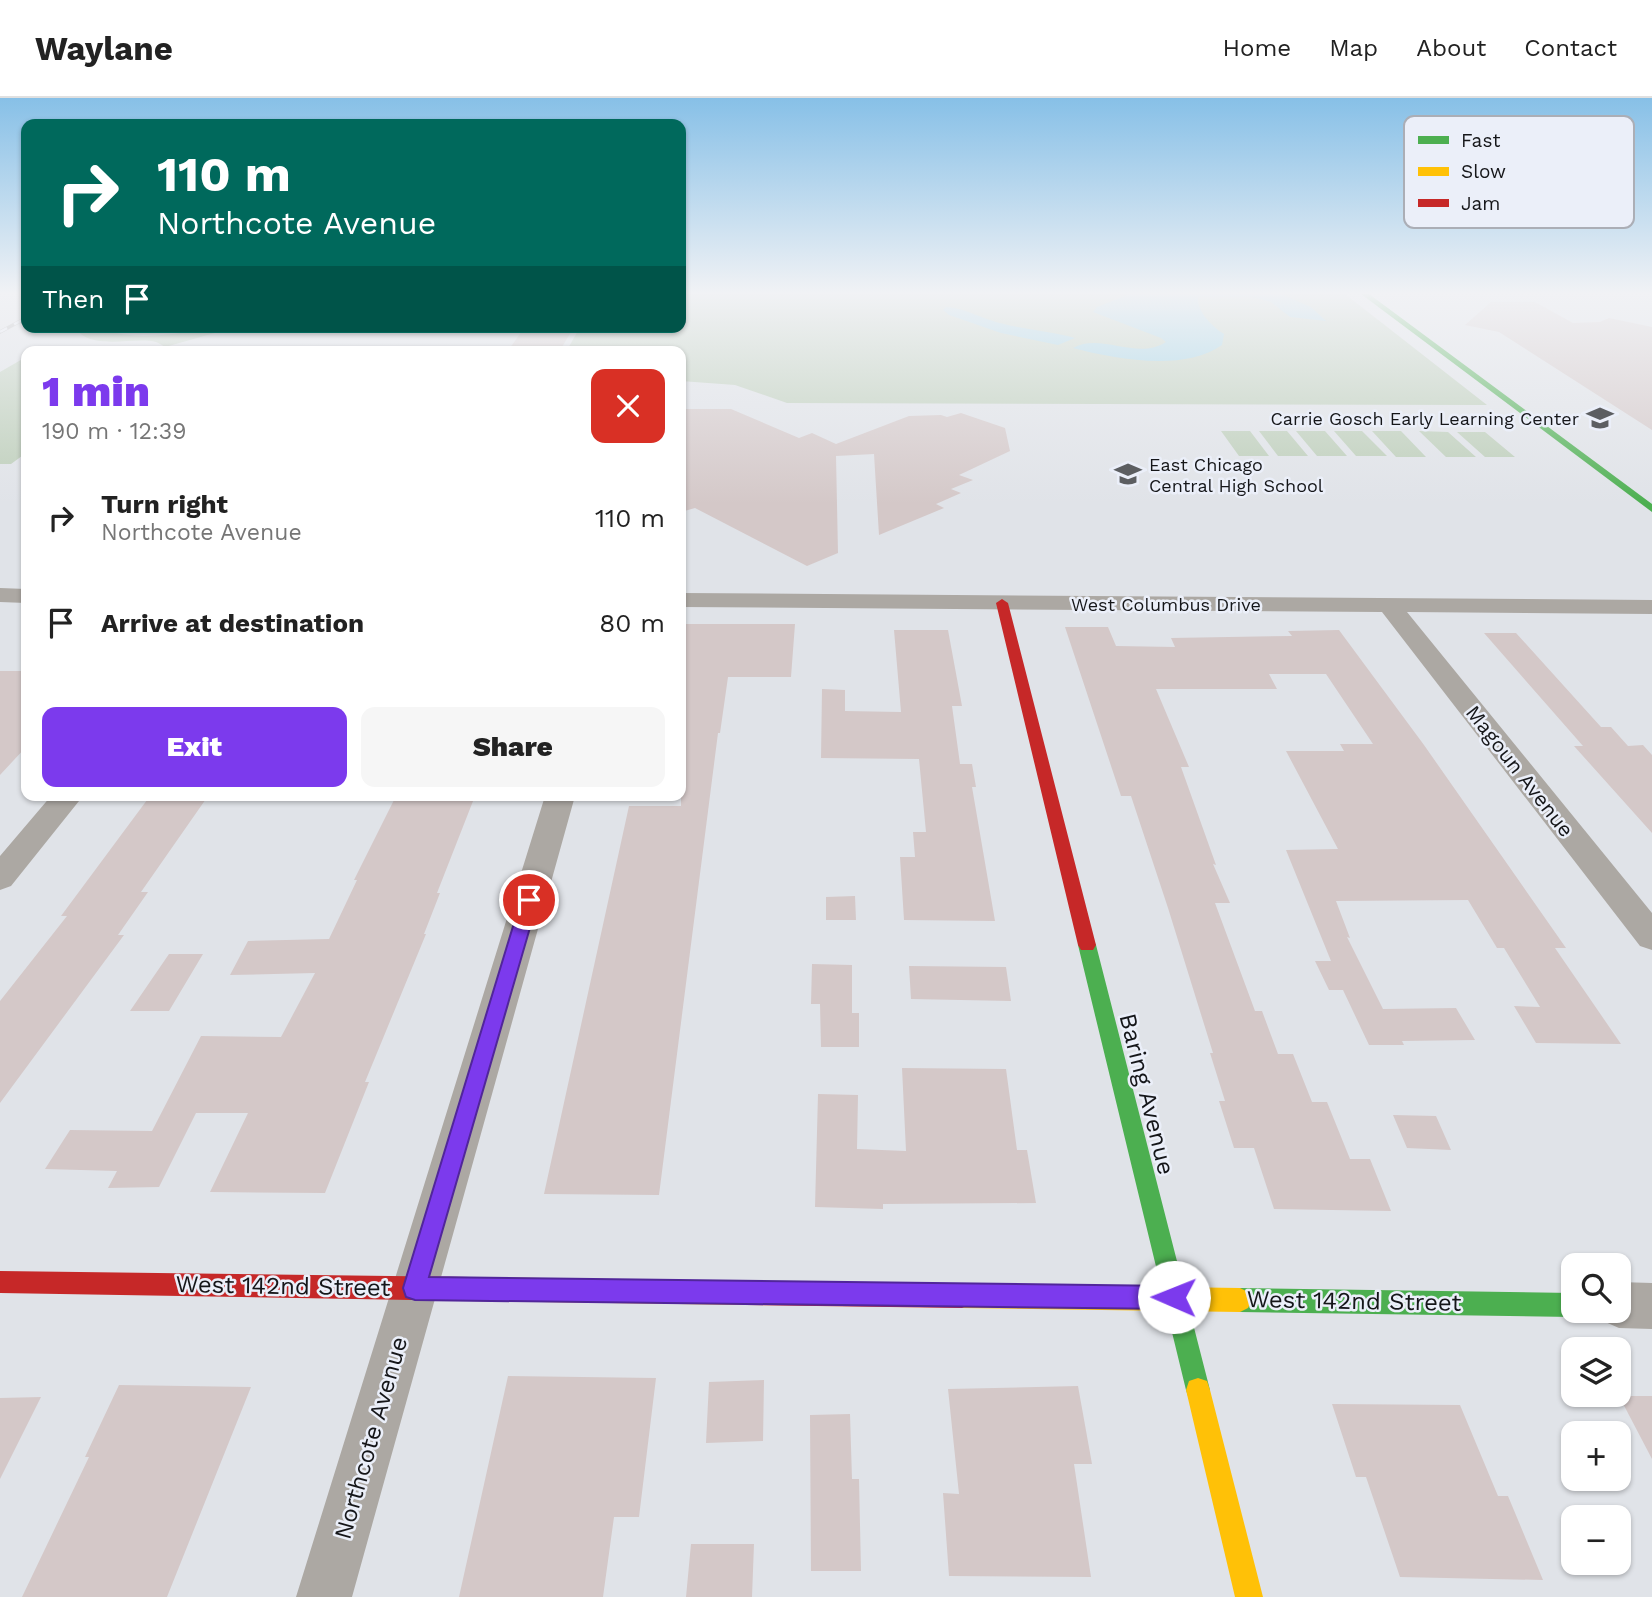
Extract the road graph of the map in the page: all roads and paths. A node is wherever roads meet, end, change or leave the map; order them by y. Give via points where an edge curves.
1 (1458, 364) edge
2 (1652, 509) edge
3 (0, 595) edge
4 (21, 596) edge
5 (686, 600) edge
6 (1002, 603) junction
7 (1389, 605) junction
8 (1652, 607) edge
9 (64, 801) edge
10 (559, 801) edge
11 (0, 878) edge
12 (1652, 937) edge
13 (0, 1282) edge
14 (415, 1288) junction
15 (1174, 1297) junction
16 (1561, 1305) edge
17 (1631, 1305) edge
18 (1652, 1306) edge
19 (324, 1597) edge
20 (1249, 1597) edge

1 - 2 street
3 - 4 street
5 - 6 street, West Columbus Drive
6 - 7 street, West Columbus Drive
6 - 15 street, Baring Avenue
7 - 8 street, West Columbus Drive
7 - 12 street, Magoun Avenue
9 - 11 street
10 - 14 street, Northcote Avenue
13 - 14 street, West 142nd Street
14 - 15 street, West 142nd Street
14 - 19 street, Northcote Avenue
15 - 16 street, West 142nd Street
15 - 20 street, Baring Avenue
17 - 18 street

